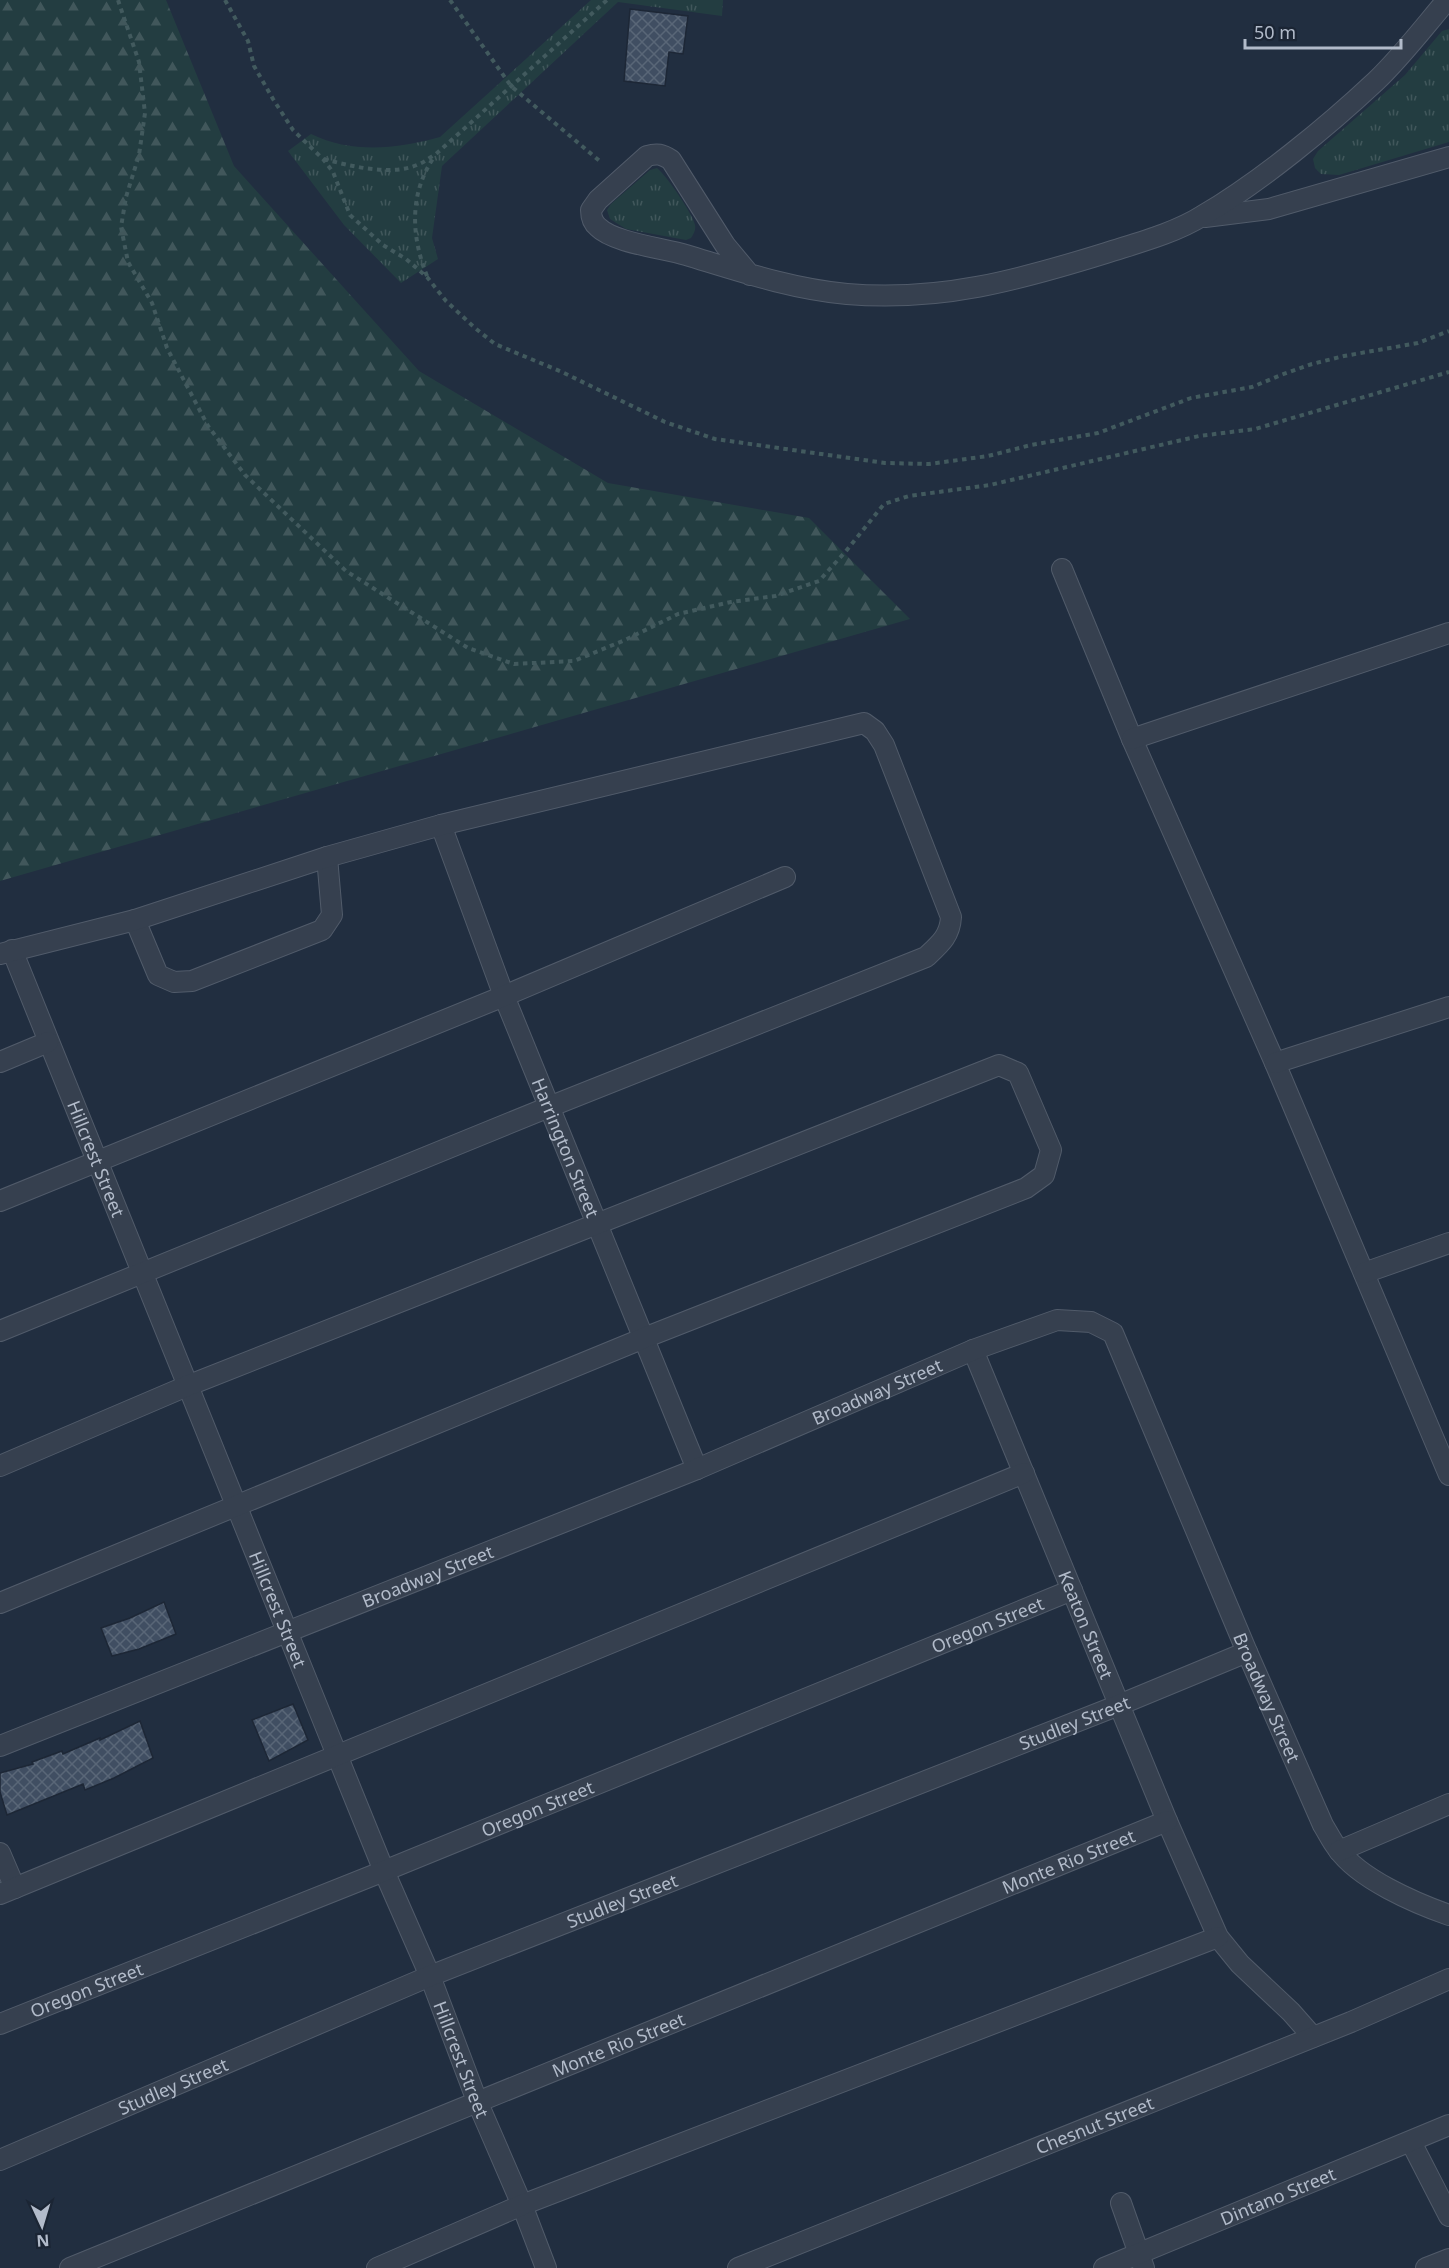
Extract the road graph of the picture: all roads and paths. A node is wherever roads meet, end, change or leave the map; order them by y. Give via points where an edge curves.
1 (118, 0) edge
2 (225, 0) edge
3 (450, 0) edge
4 (606, 0) edge
5 (1447, 0) edge
6 (511, 86) junction
7 (436, 154) junction
8 (1449, 157) edge
9 (323, 159) junction
10 (602, 163) dead end
11 (1201, 218) junction
12 (750, 275) junction
13 (427, 278) junction
14 (1449, 332) edge
15 (1449, 372) edge
16 (1062, 569) dead end
17 (1449, 633) edge
18 (1132, 738) junction
19 (441, 825) junction
20 (327, 857) junction
21 (786, 877) dead end
22 (135, 920) junction
23 (6, 952) edge
24 (504, 996) junction
25 (1449, 1007) edge
26 (48, 1042) junction
27 (0, 1062) edge
28 (1275, 1063) junction
29 (549, 1107) junction
30 (97, 1162) junction
31 (0, 1201) edge
32 (597, 1225) junction
33 (1449, 1243) edge
34 (142, 1273) junction
35 (1364, 1273) junction
36 (0, 1331) edge
37 (644, 1338) junction
38 (974, 1350) junction
39 (187, 1386) junction
40 (0, 1466) edge
41 (697, 1469) junction
42 (1024, 1473) junction
43 (1449, 1475) edge
44 (236, 1505) junction
45 (1072, 1590) junction
46 (0, 1603) edge
47 (287, 1632) junction
48 (1247, 1652) junction
49 (1119, 1705) junction
50 (0, 1746) edge
51 (337, 1755) junction
52 (1449, 1804) edge
53 (1167, 1821) junction
54 (1339, 1851) junction
55 (0, 1853) edge
56 (384, 1871) junction
57 (7, 1891) edge
58 (1449, 1915) edge
59 (1218, 1937) junction
60 (430, 1976) junction
61 (1449, 1979) edge
62 (0, 2024) edge
63 (1313, 2037) junction
64 (477, 2102) junction
65 (1449, 2125) edge
66 (1411, 2142) junction
67 (0, 2160) edge
68 (1121, 2204) dead end
69 (522, 2205) junction
70 (1449, 2216) edge
71 (1449, 2259) edge
72 (1142, 2261) edge
73 (70, 2268) edge
74 (377, 2268) edge
75 (546, 2268) edge
76 (738, 2268) edge
77 (1104, 2268) edge
78 (1426, 2268) edge

1 - 15 path via 139,62 145,113 122,227 128,262 152,303 167,348 208,426 245,475 346,571 468,648 514,664 574,661 678,614 775,596 819,581 884,504 909,496 990,485 1199,436 1255,429
2 - 9 path via 273,99 293,130
3 - 6 path
4 - 6 path
5 - 11 street via 1406,49 1353,101 1291,153
6 - 7 path
6 - 10 path
7 - 9 path via 417,165 395,169
7 - 13 path via 423,174 415,222 417,251
8 - 11 street via 1269,208
9 - 13 path via 333,172 350,215
11 - 12 street via 1143,242 1046,272 954,292 848,294
12 - 12 street via 725,245 671,160 663,155 647,156 591,210 596,226 610,236
13 - 14 path via 446,301 495,344 665,422 734,443 885,463 929,464 988,456 1098,433 1191,398 1252,387 1312,364 1418,344
16 - 18 street
17 - 18 street
18 - 28 street
19 - 20 street
19 - 24 street, Harrington Street
19 - 29 street via 864,723 884,746 951,917 944,941 926,957
20 - 22 street
20 - 22 street via 332,915 321,930 192,981 174,982 158,975
21 - 24 street
22 - 23 street
23 - 26 street, Hillcrest Street
24 - 29 street, Harrington Street
24 - 30 street
25 - 28 street
26 - 27 street
26 - 30 street, Hillcrest Street
28 - 35 street
29 - 32 street, Harrington Street
29 - 34 street
30 - 31 street
30 - 34 street, Hillcrest Street
32 - 37 street, Harrington Street
32 - 37 street via 999,1065 1018,1073 1027,1091 1051,1150 1044,1175 1026,1188
32 - 39 street
33 - 35 street
34 - 36 street
34 - 39 street, Hillcrest Street
35 - 43 street
37 - 41 street, Harrington Street
37 - 44 street
38 - 41 street, Broadway Street
38 - 42 street, Keaton Street
38 - 48 street, Broadway Street via 1057,1320 1091,1322 1113,1334
39 - 40 street
39 - 44 street, Hillcrest Street
41 - 47 street, Broadway Street
42 - 45 street, Keaton Street
42 - 51 street
44 - 46 street
44 - 47 street, Hillcrest Street
45 - 49 street, Keaton Street
45 - 56 street, Oregon Street
47 - 50 street, Broadway Street
47 - 51 street, Hillcrest Street
48 - 49 street, Studley Street
48 - 54 street, Broadway Street via 1323,1825
49 - 53 street, Keaton Street
49 - 60 street, Studley Street
51 - 56 street, Hillcrest Street
51 - 57 street
52 - 54 street
53 - 59 street, Keaton Street
53 - 64 street, Monte Rio Street
54 - 58 street, Broadway Street via 1372,1880
55 - 57 street
56 - 60 street, Hillcrest Street
56 - 62 street, Oregon Street
59 - 63 street, Keaton Street
59 - 69 street
60 - 64 street, Hillcrest Street
60 - 67 street, Studley Street
61 - 63 street, Chesnut Street
63 - 76 street, Chesnut Street
64 - 69 street, Hillcrest Street
64 - 73 street, Monte Rio Street
65 - 66 street, Dintano Street
66 - 70 street
66 - 72 street, Dintano Street
68 - 72 street
69 - 74 street
69 - 75 street, Hillcrest Street
71 - 78 street
72 - 77 street, Dintano Street

